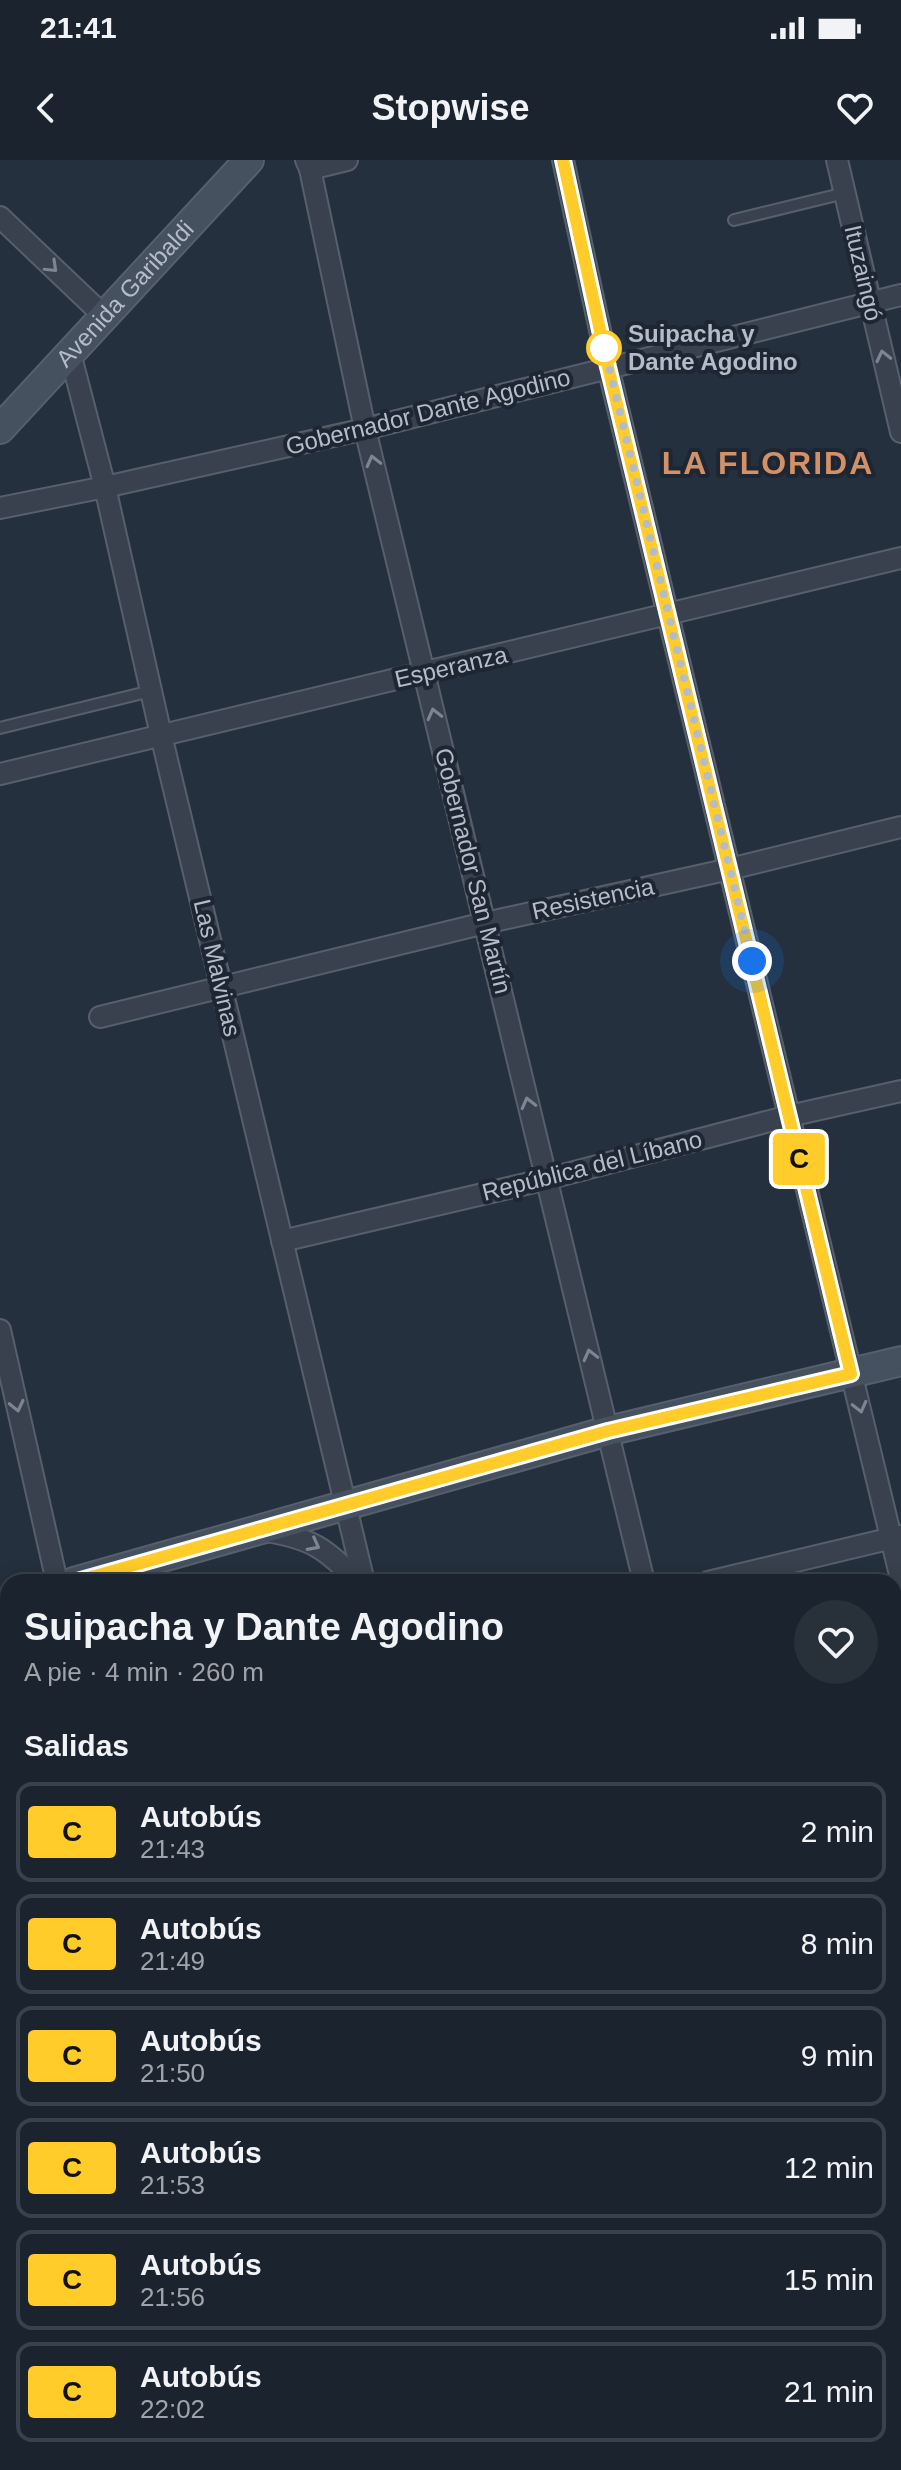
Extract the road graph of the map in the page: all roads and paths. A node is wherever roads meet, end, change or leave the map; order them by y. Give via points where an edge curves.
1 (249, 160) edge
2 (347, 160) edge
3 (563, 160) edge
4 (837, 160) edge
5 (308, 164) edge
6 (845, 193) junction
7 (734, 220) dead end
8 (2, 223) edge
9 (901, 295) edge
10 (870, 302) junction
11 (104, 316) junction
12 (70, 353) junction
13 (608, 367) junction
14 (0, 429) edge
15 (365, 429) junction
16 (901, 432) edge
17 (105, 487) junction
18 (0, 508) edge
19 (901, 558) edge
20 (668, 615) junction
21 (425, 673) junction
22 (151, 691) junction
23 (0, 728) edge
24 (161, 735) junction
25 (0, 774) edge
26 (901, 827) edge
27 (730, 869) junction
28 (485, 923) junction
29 (221, 987) junction
30 (100, 1017) dead end
31 (901, 1091) edge
32 (789, 1116) junction
33 (547, 1179) junction
34 (282, 1241) junction
35 (0, 1330) edge
36 (901, 1361) edge
37 (851, 1374) junction
38 (608, 1431) junction
39 (346, 1505) junction
40 (258, 1530) junction
41 (896, 1537) edge
42 (55, 1574) edge
43 (102, 1574) edge
44 (352, 1574) edge
45 (359, 1574) edge
46 (642, 1574) edge
47 (741, 1574) edge
48 (900, 1574) edge

1 - 11 main road, Avenida Garibaldi
2 - 5 street
3 - 13 street
4 - 6 street, Ituzaingó
5 - 15 street, Gobernador San Martín
6 - 7 lane
6 - 10 street, Ituzaingó
8 -> 11 street
9 - 10 street, Gobernador Dante Agodino
10 - 13 street, Gobernador Dante Agodino
16 -> 10 street, Ituzaingó
11 - 12 main road, Avenida Garibaldi
12 - 14 main road, Avenida Garibaldi
12 - 17 street, Las Malvinas
13 - 15 street, Gobernador Dante Agodino
13 - 20 street
15 - 17 street, Gobernador Dante Agodino
21 -> 15 street, Gobernador San Martín
17 - 18 street, Gobernador Dante Agodino
17 - 22 street, Las Malvinas
19 - 20 street, Esperanza
20 - 21 street, Esperanza
20 - 27 street
21 - 24 street, Esperanza
28 -> 21 street, Gobernador San Martín
22 - 23 lane
22 - 24 street, Las Malvinas
24 - 25 street, Esperanza
24 - 29 street, Las Malvinas
26 - 27 street, Resistencia
27 - 28 street, Resistencia
27 - 32 street
28 - 29 street, Resistencia
33 -> 28 street, Gobernador San Martín
29 - 30 street, Resistencia
29 - 34 street, Las Malvinas
31 - 32 street, República del Líbano
32 - 33 street, República del Líbano
32 - 37 street
33 - 34 street, República del Líbano
38 -> 33 street, Gobernador San Martín
34 - 39 street, Las Malvinas
35 -> 42 street
36 - 37 main road
37 - 38 main road
37 -> 41 street
38 - 39 main road
38 - 46 street, Gobernador San Martín
39 - 40 main road
39 - 45 street, Las Malvinas
40 - 43 main road
40 -> 44 street via 310,1541
41 - 47 street
41 - 48 street

